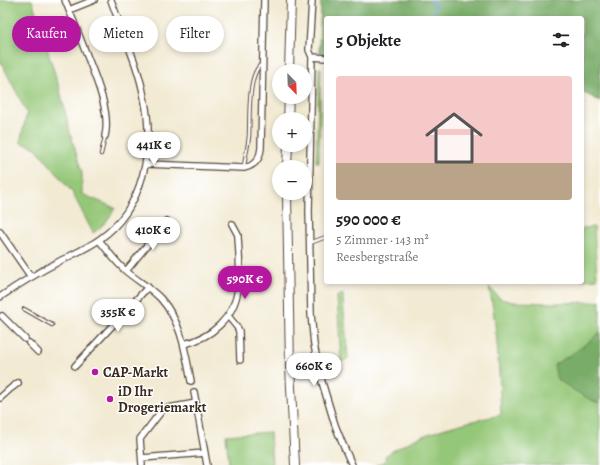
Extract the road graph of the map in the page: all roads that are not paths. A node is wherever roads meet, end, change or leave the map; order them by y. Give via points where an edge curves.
1 (65, 0) edge
2 (94, 0) edge
3 (111, 0) edge
4 (264, 0) edge
5 (291, 0) edge
6 (312, 0) edge
7 (69, 10) junction
8 (312, 57) junction
9 (324, 58) edge
10 (263, 63) junction
11 (290, 64) edge
12 (105, 136) joint
13 (101, 154) dead end
14 (146, 164) junction
15 (244, 168) junction
16 (287, 200) edge
17 (167, 221) dead end
18 (232, 224) dead end
19 (0, 232) edge
20 (324, 238) edge
21 (99, 240) junction
22 (310, 244) junction
23 (126, 271) junction
24 (31, 277) junction
25 (148, 287) junction
26 (0, 297) edge
27 (24, 309) dead end
28 (2, 316) dead end
29 (228, 316) junction
30 (52, 325) dead end
31 (184, 344) junction
32 (38, 352) dead end
33 (240, 360) dead end
34 (75, 366) dead end
35 (191, 381) dead end
36 (18, 383) dead end
37 (194, 392) dead end
38 (0, 398) edge
39 (196, 403) junction
40 (205, 453) junction
41 (142, 458) junction
42 (142, 465) edge
43 (207, 465) edge
44 (295, 465) edge
45 (352, 465) edge

1 - 7 street
2 - 7 street
3 - 14 street via 145,98 148,126
4 - 10 street
5 - 11 main road
6 - 8 street via 309,50
7 - 12 street via 96,79 106,121
8 - 9 street
8 - 22 street
10 - 15 lane via 256,70 250,95 249,138
10 - 15 street via 261,152 256,162
12 - 13 lane
14 - 15 street
14 - 21 street via 127,213
16 - 44 main road via 290,368
17 - 23 street
18 - 29 street via 238,235 240,275 236,300
19 - 24 street
20 - 22 lane
21 - 23 street
21 - 24 street
22 - 45 street via 310,314 314,345 331,414
23 - 25 street
24 - 26 street
25 - 31 street via 172,314
25 - 34 street
27 - 30 lane
28 - 32 street
29 - 31 street via 203,338
29 - 33 street via 239,331
31 - 35 street
36 - 38 street
37 - 39 street
39 - 40 street
39 - 41 street via 163,409 140,439
40 - 41 street
40 - 43 street
41 - 42 street

